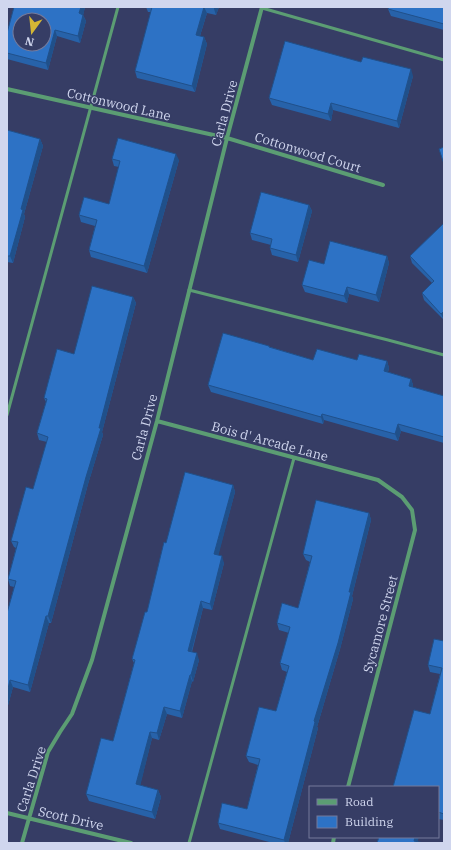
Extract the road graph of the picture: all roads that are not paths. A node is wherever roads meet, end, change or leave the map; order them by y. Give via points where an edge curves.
1 (118, 7) edge
2 (262, 8) edge
3 (444, 60) edge
4 (7, 89) edge
5 (90, 108) junction
6 (227, 138) junction
7 (383, 185) dead end
8 (189, 290) junction
9 (444, 355) edge
10 (7, 415) edge
11 (157, 421) junction
12 (294, 458) junction
13 (378, 480) joint
14 (348, 786) edge
15 (7, 813) edge
16 (29, 819) junction
17 (22, 843) edge
18 (130, 843) edge
19 (189, 843) edge

1 - 5 lane
2 - 3 lane
2 - 6 street, Carla Drive
4 - 5 street, Cottonwood Lane
5 - 6 street, Cottonwood Lane
5 - 10 lane
6 - 7 street, Cottonwood Court
6 - 8 street, Carla Drive
8 - 9 lane
8 - 11 street, Carla Drive
11 - 12 street, Bois d' Arcade Lane
11 - 16 street, Carla Drive via 92,660 72,714 48,752
12 - 13 street, Bois d' Arcade Lane
12 - 19 lane
13 - 14 street, Sycamore Street via 402,497 412,510 415,530
15 - 16 street, Scott Drive
16 - 17 street, Carla Drive
16 - 18 street, Scott Drive

